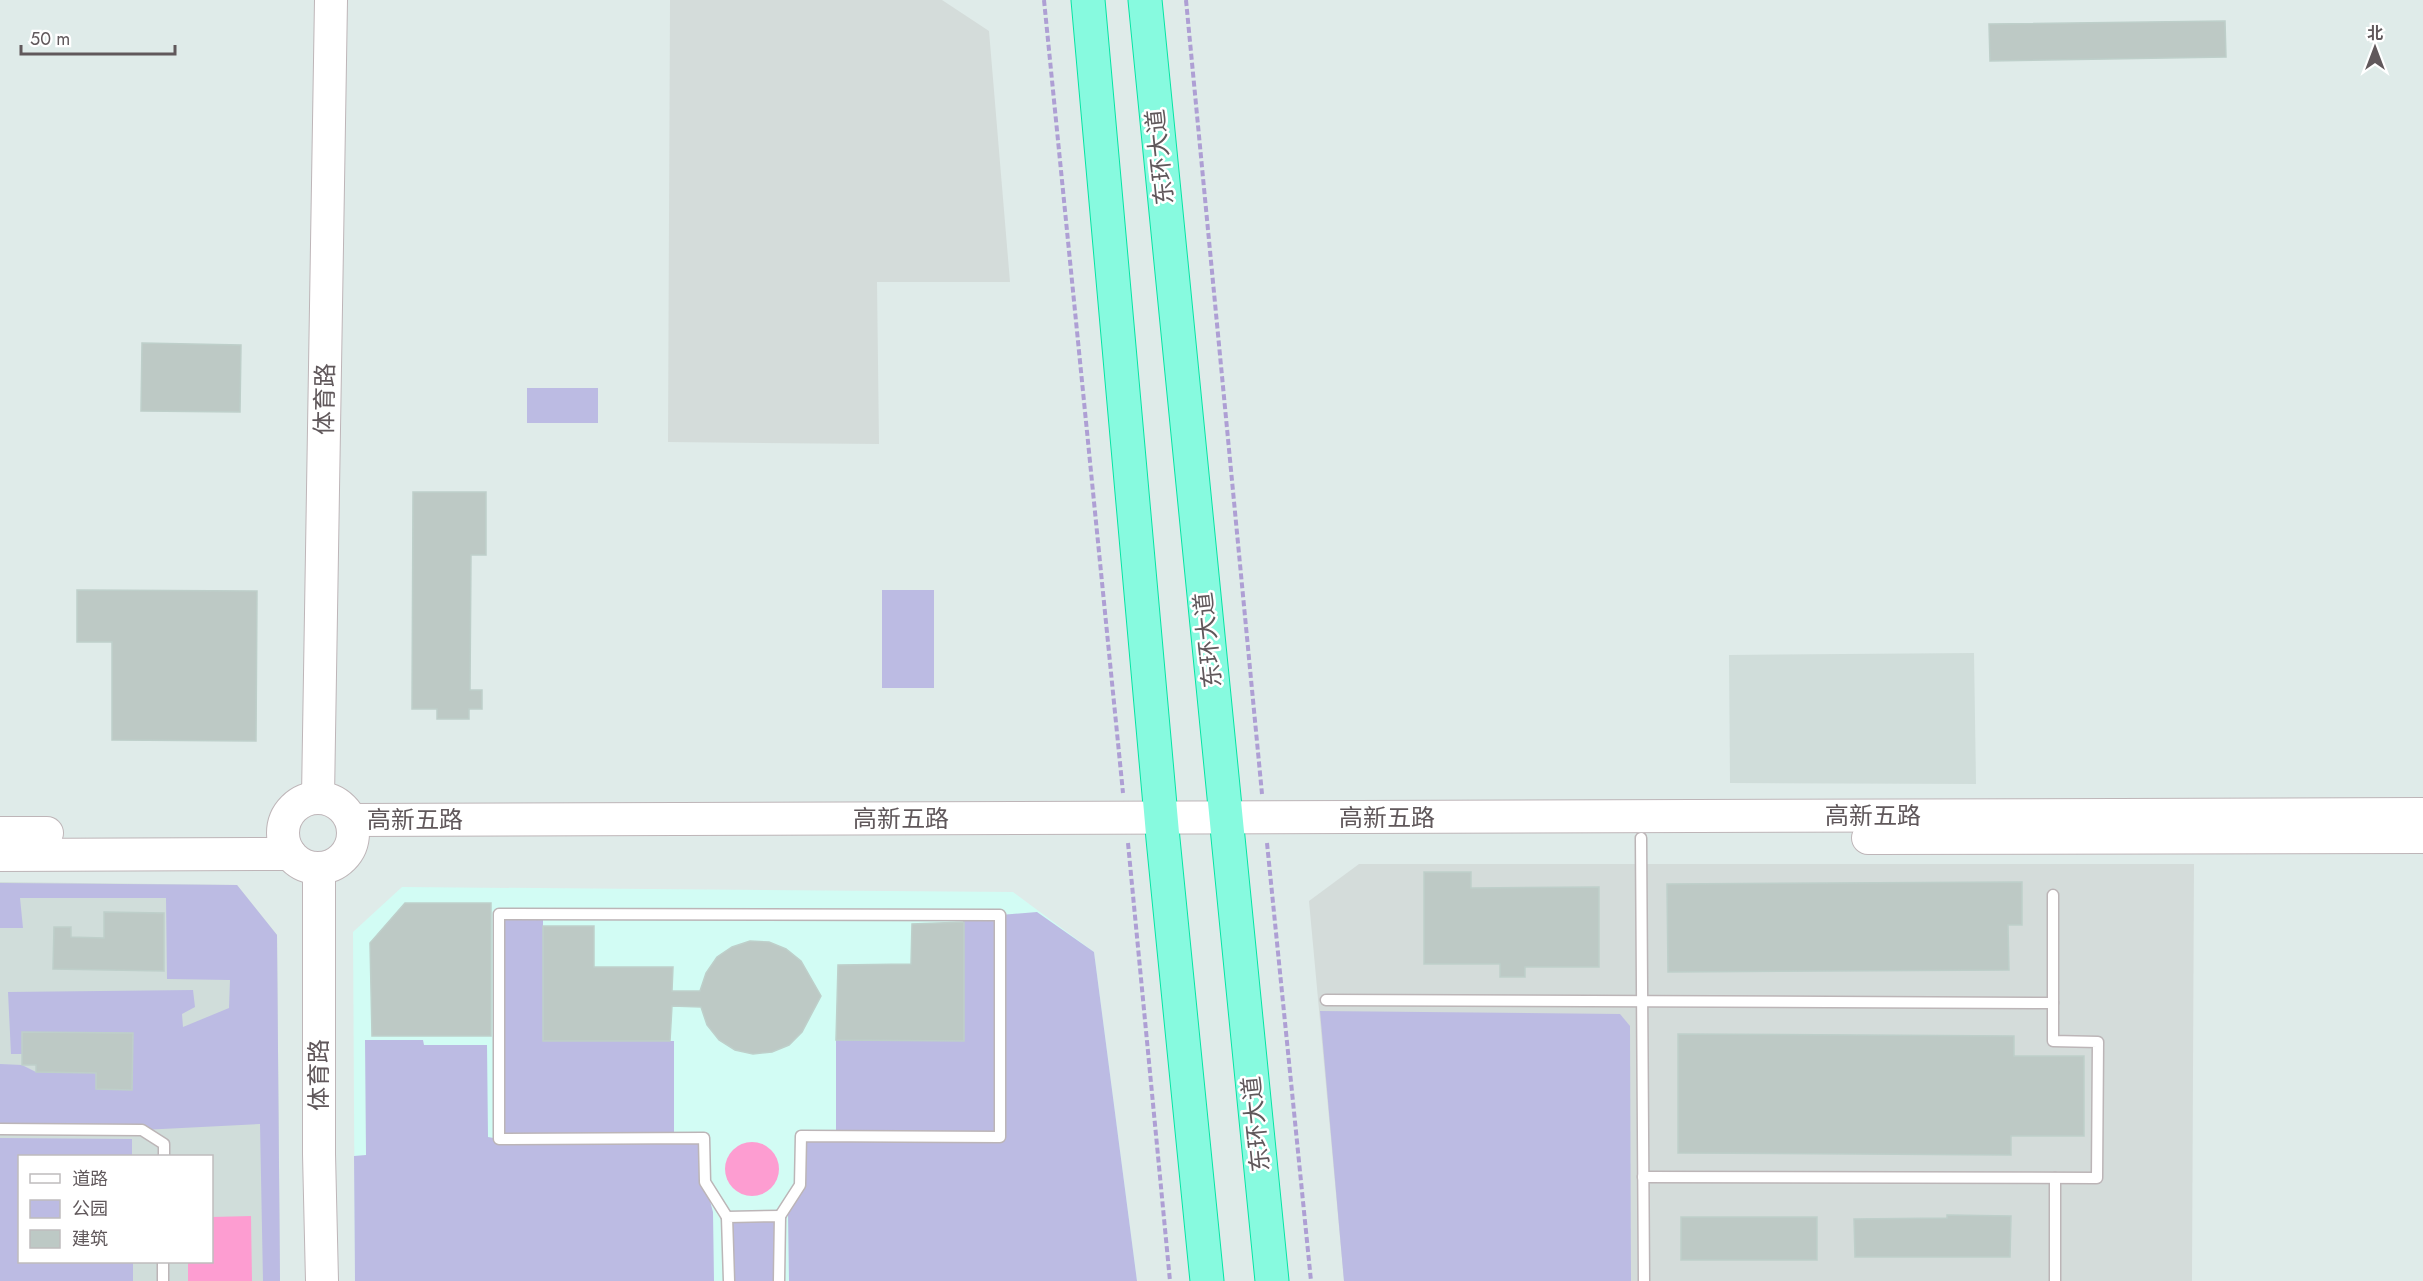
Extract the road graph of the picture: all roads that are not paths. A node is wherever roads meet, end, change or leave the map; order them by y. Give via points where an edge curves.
1 (331, 0) edge
2 (1088, 0) edge
3 (1145, 0) edge
4 (318, 797) junction
5 (2423, 814) edge
6 (1162, 829) junction
7 (1227, 829) junction
8 (1266, 829) junction
9 (352, 830) junction
10 (0, 833) edge
11 (2423, 837) edge
12 (1641, 838) junction
13 (286, 844) junction
14 (0, 855) edge
15 (320, 868) junction
16 (2053, 895) dead end
17 (1326, 1000) dead end
18 (1642, 1001) junction
19 (2053, 1003) junction
20 (0, 1129) edge
21 (164, 1155) edge
22 (1643, 1177) junction
23 (2055, 1178) junction
24 (780, 1216) junction
25 (727, 1217) junction
26 (163, 1263) edge
27 (163, 1281) edge
28 (322, 1281) edge
29 (729, 1281) edge
30 (779, 1281) edge
31 (1207, 1281) edge
32 (1272, 1281) edge
33 (1644, 1281) edge
34 (2055, 1281) edge

1 - 4 main road, 体育路
2 - 6 highway
3 - 7 highway, 东环大道
4 - 9 main road via 344,808
4 - 13 main road via 292,808 285,820
5 - 8 main road, 高新五路
6 - 7 main road, 高新五路
6 - 9 main road, 高新五路
6 - 31 highway
7 - 8 main road, 高新五路
7 - 32 highway, 东环大道
8 - 12 main road, 高新五路
9 - 15 main road via 347,853 339,861
10 - 13 main road
11 - 12 main road, 高新五路
12 - 18 lane
13 - 14 main road
13 - 15 main road via 298,862
15 - 28 main road, 体育路
16 - 19 lane
17 - 18 lane
18 - 19 lane
18 - 22 lane
19 - 23 lane via 2053,1041 2098,1042 2097,1178
20 - 21 lane via 142,1130 164,1144
22 - 23 lane
22 - 33 lane
23 - 34 lane
24 - 25 lane
24 - 25 lane via 800,1185 801,1136 1000,1137 1000,915 499,914 499,1139 704,1138 705,1182
24 - 30 lane
25 - 29 lane
26 - 27 lane

